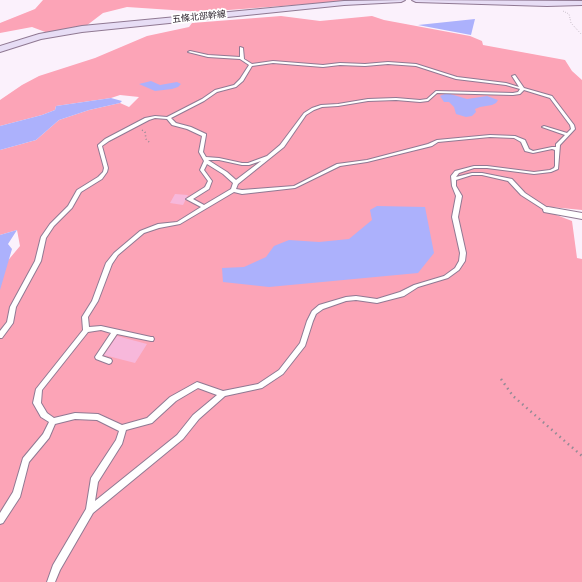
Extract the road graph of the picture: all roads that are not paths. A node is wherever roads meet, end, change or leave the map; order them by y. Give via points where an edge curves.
1 (401, 0) edge
2 (416, 0) edge
3 (582, 3) edge
4 (241, 48) dead end
5 (0, 49) edge
6 (221, 49) dead end
7 (190, 52) dead end
8 (220, 57) junction
9 (242, 58) junction
10 (251, 65) junction
11 (514, 76) dead end
12 (523, 89) junction
13 (168, 118) junction
14 (544, 127) dead end
15 (567, 134) junction
16 (557, 149) junction
17 (268, 156) junction
18 (205, 159) junction
19 (453, 179) junction
20 (234, 187) junction
21 (204, 207) junction
22 (548, 210) joint
23 (582, 216) edge
24 (86, 330) junction
25 (115, 331) junction
26 (0, 336) edge
27 (151, 339) dead end
28 (109, 361) dead end
29 (223, 394) junction
30 (54, 421) junction
31 (122, 428) junction
32 (90, 510) junction
33 (0, 520) edge
34 (51, 582) edge

1 - 5 street, 五條北部幹線 via 344,3 88,29 39,37
2 - 3 street
4 - 9 lane
6 - 8 lane
7 - 8 lane
8 - 9 lane
9 - 10 lane
10 - 12 lane via 273,62 323,66 388,63 422,66 456,78 494,82
10 - 13 lane via 235,86 216,92
11 - 12 lane
12 - 15 lane via 551,97 572,125 573,129
12 - 17 lane via 513,94 436,92 428,100 420,102 396,99 368,100 322,106 305,114 282,146
13 - 18 lane via 174,124 204,135 201,152
13 - 26 lane via 147,119 100,146 106,172 79,191 70,207 43,238 38,261 13,307 10,323
14 - 15 lane
15 - 16 lane
16 - 19 lane via 557,166 551,171 534,173 474,167 457,172
16 - 20 lane via 533,152 527,150 523,141 515,137 490,136 437,141 367,161 339,165 295,187 242,192
17 - 18 lane via 249,164
17 - 20 lane
18 - 20 lane via 225,173
18 - 21 lane via 202,170 210,181 208,188 189,198
19 - 22 lane via 482,174 510,180 523,194
19 - 29 lane via 459,196 455,217 463,253 457,269 446,277 416,286 402,294 377,300 346,299 321,306 310,321 303,344 281,372 260,386
20 - 21 lane
21 - 24 lane via 178,223 142,232 116,254 109,263 95,301 85,317
22 - 23 street
24 - 25 lane via 101,328
24 - 30 lane via 39,389 37,403 44,415
25 - 27 lane
25 - 28 lane via 98,357
29 - 31 lane via 197,386 173,399 149,421
29 - 32 lane via 196,417 180,438
30 - 31 lane via 75,416 98,417
30 - 33 lane via 46,436 26,460 17,494
31 - 32 lane via 119,442 94,481
32 - 34 lane via 56,568

